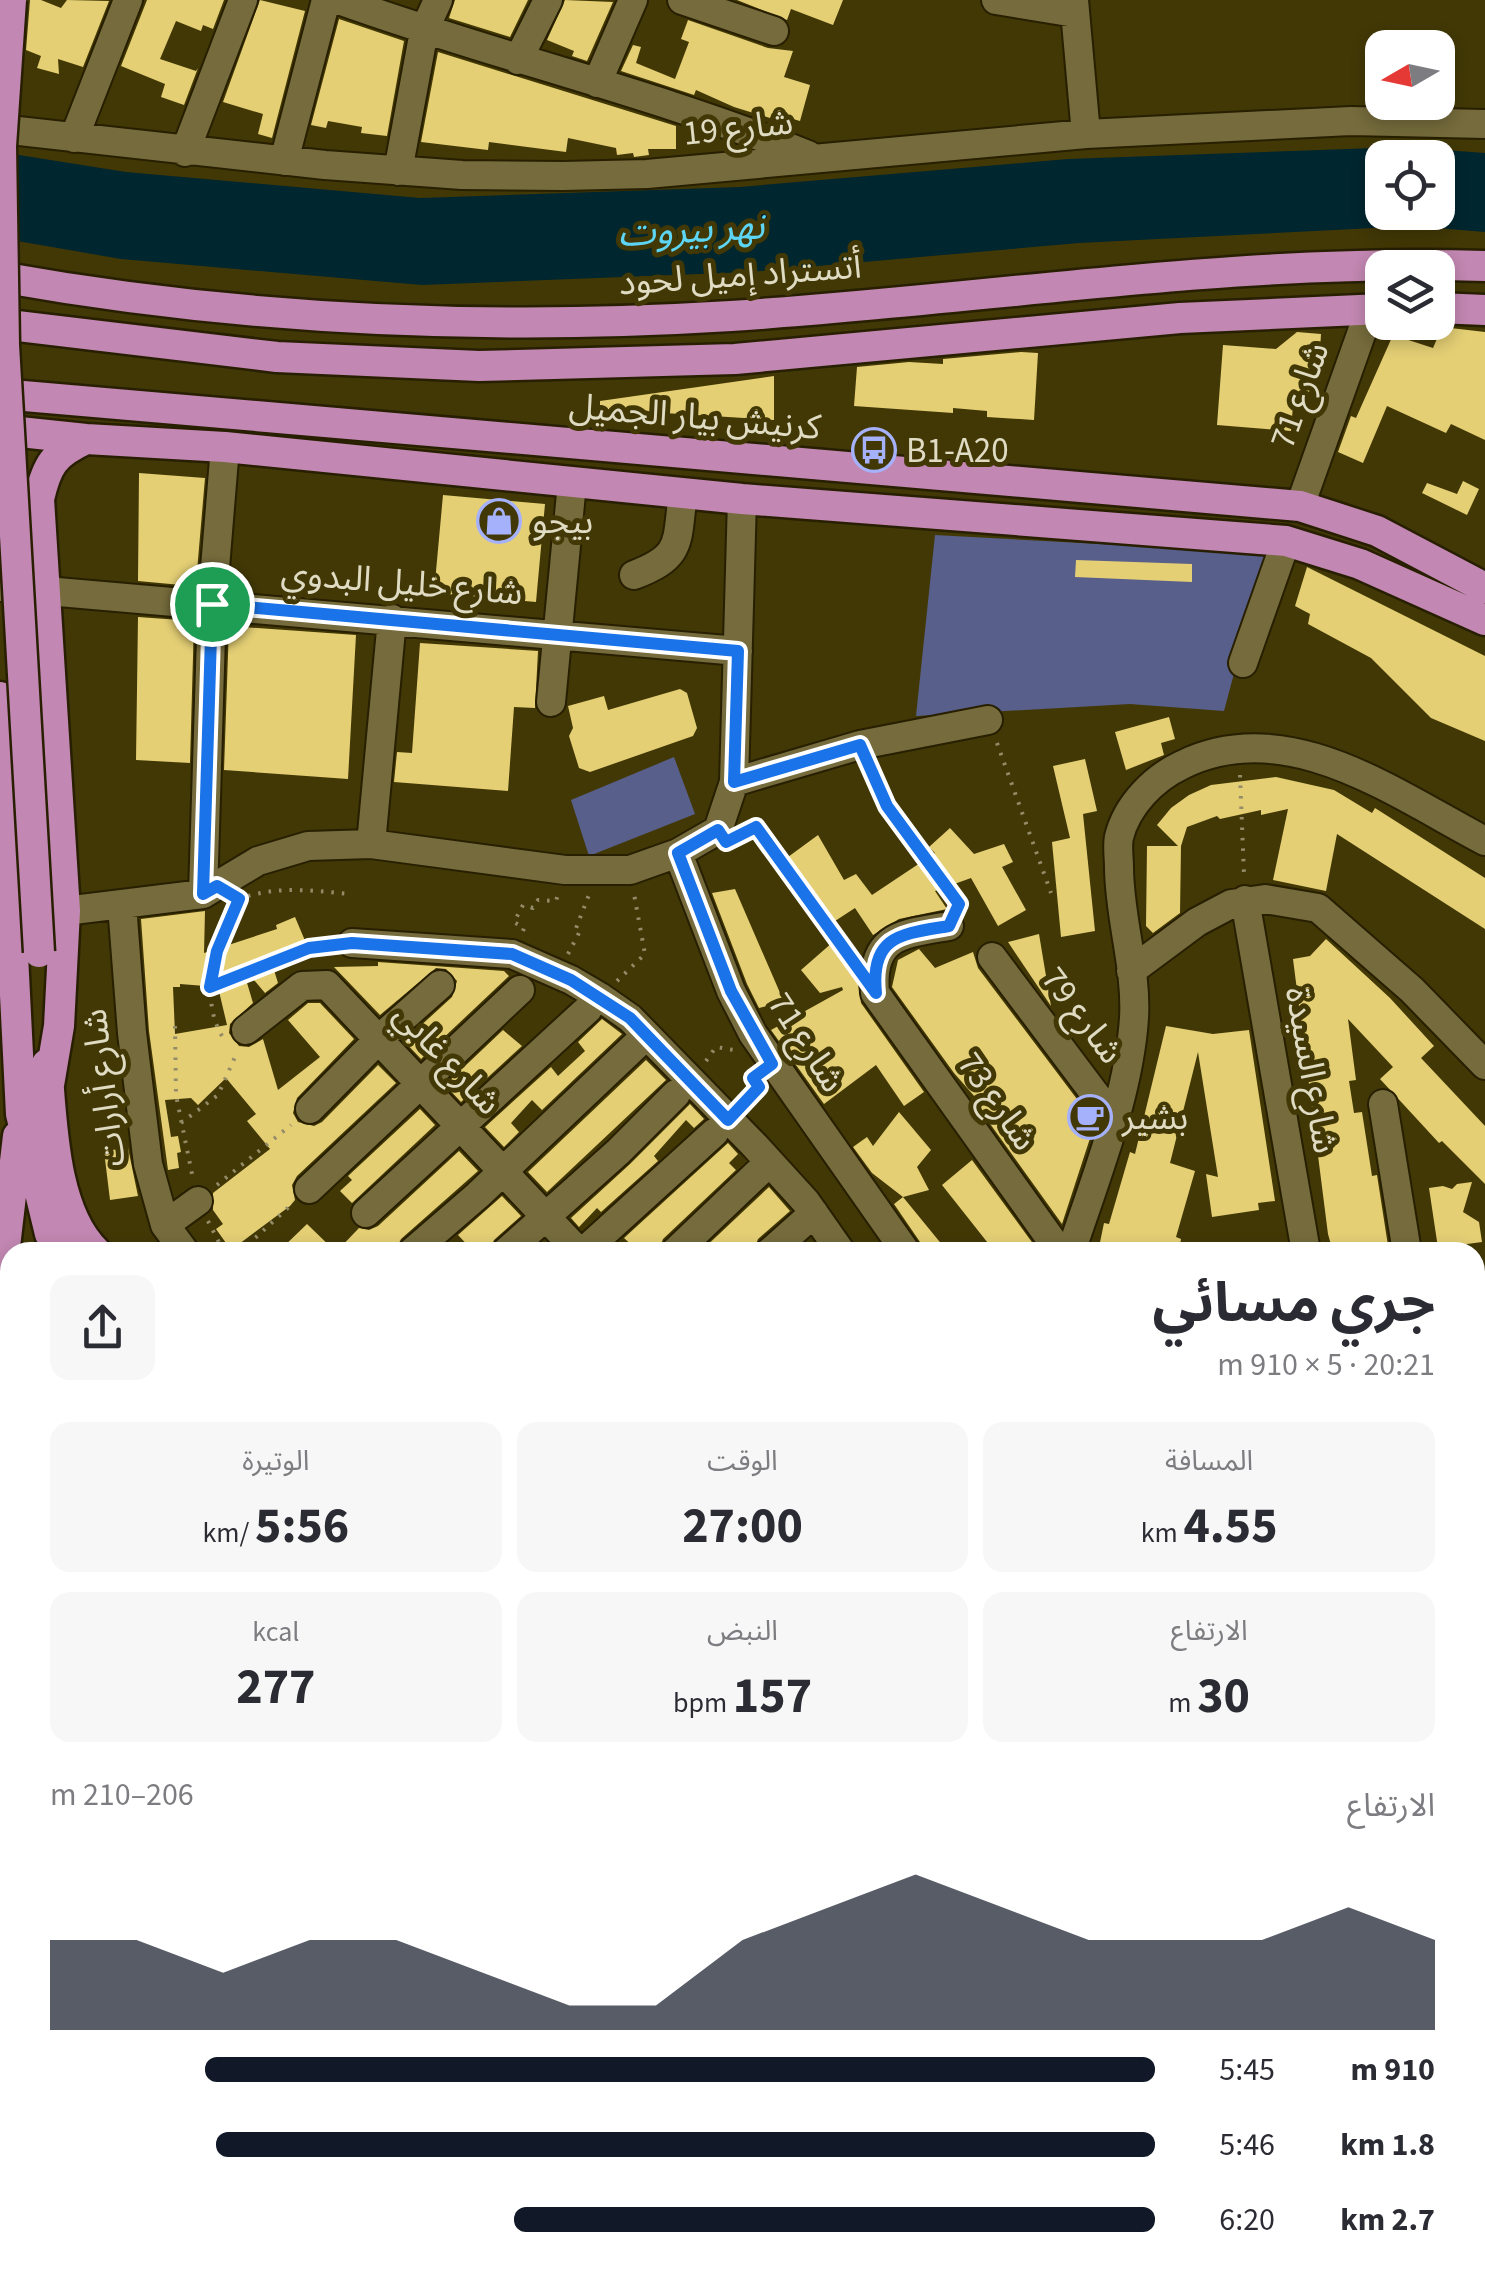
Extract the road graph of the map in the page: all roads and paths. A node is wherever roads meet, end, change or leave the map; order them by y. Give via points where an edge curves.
1 (14, 0) edge
2 (128, 0) edge
3 (244, 0) edge
4 (326, 0) edge
5 (340, 0) edge
6 (438, 0) edge
7 (548, 0) edge
8 (632, 0) edge
9 (682, 0) edge
10 (996, 0) edge
11 (1075, 6) edge
12 (424, 31) junction
13 (774, 31) dead end
14 (518, 60) junction
15 (6, 72) edge
16 (597, 83) junction
17 (1485, 124) edge
18 (0, 130) edge
19 (1086, 134) junction
20 (35, 135) junction
21 (74, 138) junction
22 (185, 152) junction
23 (813, 157) junction
24 (284, 161) junction
25 (398, 171) junction
26 (1485, 266) edge
27 (0, 276) edge
28 (1455, 309) edge
29 (1365, 310) edge
30 (1485, 310) edge
31 (0, 324) edge
32 (1365, 338) edge
33 (0, 394) edge
34 (0, 430) edge
35 (86, 439) junction
36 (225, 447) junction
37 (572, 484) junction
38 (683, 494) junction
39 (742, 499) junction
40 (1300, 506) junction
41 (1377, 531) junction
42 (1286, 541) junction
43 (1360, 564) junction
44 (634, 575) dead end
45 (1485, 576) edge
46 (0, 587) edge
47 (1485, 588) edge
48 (45, 590) junction
49 (212, 604) junction
50 (392, 619) junction
51 (1485, 620) edge
52 (559, 633) junction
53 (1485, 644) edge
54 (738, 651) junction
55 (1244, 663) dead end
56 (0, 697) edge
57 (551, 702) dead end
58 (988, 720) joint
59 (860, 745) junction
60 (1239, 750) junction
61 (734, 782) junction
62 (718, 830) junction
63 (1485, 842) edge
64 (371, 844) junction
65 (678, 853) junction
66 (600, 869) junction
67 (565, 870) junction
68 (630, 870) junction
69 (1051, 893) dead end
70 (203, 894) junction
71 (351, 894) dead end
72 (1245, 900) junction
73 (122, 906) junction
74 (65, 912) junction
75 (949, 926) joint
76 (352, 943) joint
77 (27, 950) junction
78 (512, 954) junction
79 (992, 956) dead end
80 (1130, 971) junction
81 (558, 974) junction
82 (440, 984) dead end
83 (210, 987) junction
84 (0, 990) edge
85 (520, 990) dead end
86 (876, 993) junction
87 (594, 1003) junction
88 (175, 1026) dead end
89 (753, 1034) junction
90 (236, 1036) junction
91 (379, 1038) junction
92 (636, 1045) dead end
93 (772, 1064) junction
94 (1485, 1065) edge
95 (18, 1068) junction
96 (422, 1084) junction
97 (49, 1085) junction
98 (683, 1088) junction
99 (1383, 1104) dead end
100 (310, 1109) joint
101 (21, 1114) junction
102 (1113, 1118) junction
103 (182, 1123) junction
104 (460, 1126) junction
105 (720, 1126) junction
106 (502, 1170) junction
107 (759, 1172) dead end
108 (309, 1189) joint
109 (198, 1201) junction
110 (814, 1213) junction
111 (366, 1214) dead end
112 (546, 1216) junction
113 (165, 1225) junction
114 (6, 1242) edge
115 (73, 1242) edge
116 (177, 1242) edge
117 (219, 1242) edge
118 (251, 1242) edge
119 (423, 1242) edge
120 (517, 1242) edge
121 (571, 1242) edge
122 (592, 1242) edge
123 (686, 1242) edge
124 (781, 1242) edge
125 (834, 1242) edge
126 (899, 1242) edge
127 (1053, 1242) edge
128 (1074, 1242) edge
129 (1304, 1242) edge
130 (1406, 1242) edge

1 - 15 street
1 - 77 highway, bridge via 1,146
2 - 21 street
3 - 22 street
4 - 24 street
5 - 12 street
6 - 12 street
7 - 14 street
8 - 16 street
9 - 13 street
10 - 11 street
11 - 19 street
12 - 14 street
12 - 25 street
14 - 16 street
15 - 20 street via 10,110
16 - 23 street
17 - 19 street, شارع 19 via 1351,121
18 - 20 street, شارع 19
19 - 23 street, شارع 19
20 - 21 street, شارع 19
21 - 22 street, شارع 19
22 - 24 street, شارع 19
23 - 25 street, شارع 19 via 647,174
24 - 25 street, شارع 19
26 - 27 highway, أتستراد إميل لحود via 1251,270 730,316 478,322 272,312
28 - 30 highway
29 - 31 highway via 1180,318 735,359 550,366 332,361
32 - 40 street, شارع 71
33 - 40 highway, كرنيش بيار الجميل
34 - 35 highway
35 - 36 highway
35 - 48 highway via 66,448 45,472
36 - 37 highway
36 - 49 street
37 - 38 highway
37 - 52 street
38 - 39 highway
38 - 44 street via 676,548 662,564
39 - 42 highway
39 - 54 street
40 - 41 highway, كرنيش بيار الجميل
41 - 45 highway
41 - 47 highway, كرنيش بيار الجميل
42 - 43 highway
42 - 55 street
43 - 51 highway
43 - 53 highway
46 - 48 street, شارع خليل البدوي
48 - 49 street, شارع خليل البدوي
48 - 74 highway
49 - 50 street, شارع خليل البدوي
49 - 70 street
50 - 52 street, شارع خليل البدوي
50 - 64 street
52 - 54 street, شارع خليل البدوي
52 - 57 street
54 - 61 street
56 - 77 highway
58 - 59 street
58 - 69 path
59 - 61 street
59 - 75 path via 887,806 959,904
60 - 63 street via 1274,749 1350,768
60 - 72 path
60 - 80 street via 1198,757 1158,776 1119,837
61 - 62 street
62 - 65 street
62 - 86 path via 726,842 756,827
64 - 67 street
64 - 70 street via 308,846 258,861
65 - 68 street
65 - 89 street, شارع 71
66 - 67 street
66 - 68 street
66 - 81 path
67 - 78 path via 556,901 523,905 514,922 524,928
68 - 87 path via 645,954
70 - 73 street
71 - 83 path via 268,890 239,899
72 - 80 street via 1216,910
72 - 94 street via 1318,908
72 - 129 street, شارع السيدة
73 - 74 street
73 - 113 street, شارع أرارات via 148,1164
74 - 97 highway
75 - 86 street via 885,944 873,970
76 - 78 street
76 - 83 path via 309,948
77 - 95 highway
77 - 97 highway
78 - 81 street
79 - 102 street, شارع 79
80 - 102 street via 1134,1016
81 - 87 street
82 - 91 street
83 - 90 path via 216,1025
84 - 95 highway
85 - 96 street
86 - 127 street, شارع 73
87 - 98 street via 630,1018
87 - 104 street
88 - 103 path
89 - 93 street, شارع 71
89 - 98 path via 740,1050 716,1047
90 - 91 street, شارع غابي via 302,986 327,985
90 - 103 path via 218,1095
91 - 96 street, شارع غابي
91 - 100 street
92 - 106 street
93 - 105 path via 753,1078 759,1087
93 - 126 street, شارع 71
95 - 101 highway
96 - 104 street, شارع غابي
96 - 108 street
97 - 115 highway
98 - 105 street
98 - 112 street
99 - 130 street
100 - 109 path
101 - 114 highway
101 - 115 highway
102 - 128 street
103 - 109 path
104 - 106 street, شارع غابي
104 - 111 street
105 - 110 street
105 - 122 street
106 - 112 street, شارع غابي
106 - 119 street
107 - 123 street
108 - 118 path
109 - 113 street
109 - 117 path
110 - 124 street
110 - 125 street
112 - 120 street
112 - 121 street, شارع غابي
113 - 116 street, شارع أرارات

